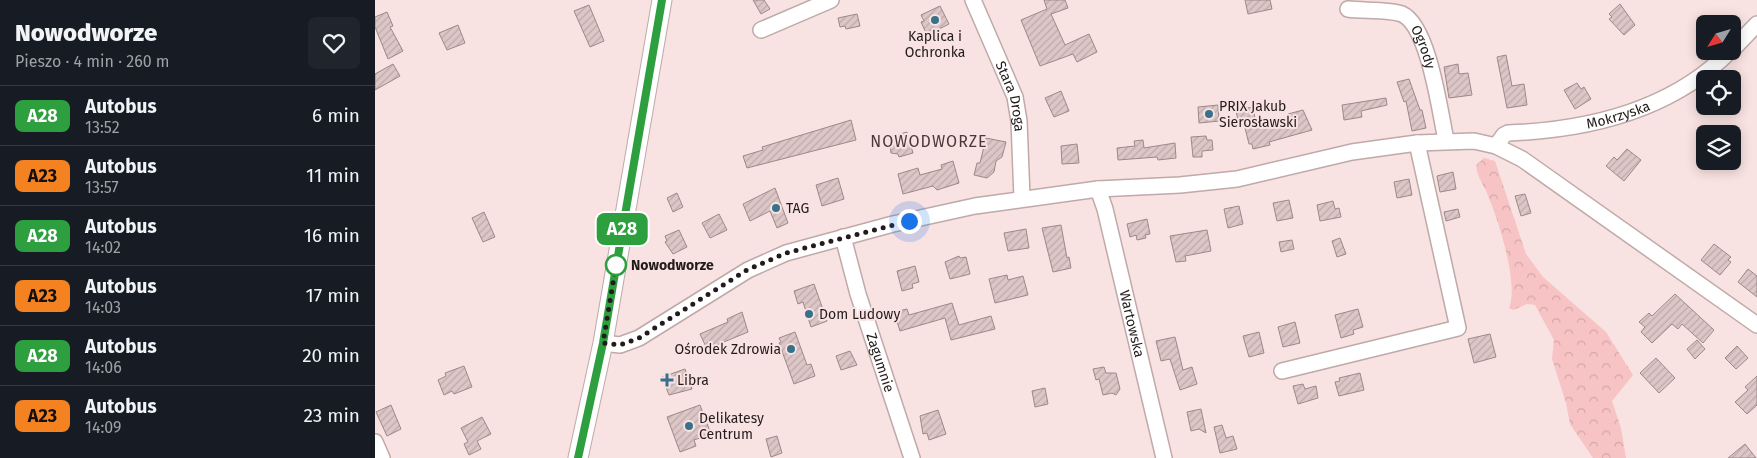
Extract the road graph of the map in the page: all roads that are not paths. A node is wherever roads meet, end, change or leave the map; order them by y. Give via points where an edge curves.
1 (662, 0) edge
2 (831, 0) edge
3 (973, 0) edge
4 (1348, 9) dead end
5 (1757, 24) edge
6 (761, 30) dead end
7 (1741, 40) edge
8 (1721, 60) edge
9 (1446, 140) junction
10 (1417, 143) junction
11 (1495, 146) junction
12 (1097, 189) junction
13 (1022, 198) junction
14 (843, 237) junction
15 (1757, 325) edge
16 (603, 343) junction
17 (1282, 371) dead end
18 (375, 442) edge
19 (382, 458) edge
20 (578, 458) edge
21 (912, 458) edge
22 (1164, 458) edge

1 - 16 main road
2 - 6 street
3 - 13 street, Stara Droga via 1015,97
4 - 9 street, Ogrody via 1401,14 1415,25 1432,72
5 - 7 street
8 - 11 street, Mokrzyska via 1710,71 1663,98 1609,120 1576,127 1508,133
9 - 10 street
9 - 11 street
10 - 12 street via 1352,152 1237,179
10 - 17 street via 1458,328
11 - 15 street via 1522,159
12 - 13 street
12 - 22 street, Wartowska via 1105,209
13 - 14 street
14 - 16 street via 786,253 747,270 639,338 620,345
14 - 21 street, Zagumnie via 858,294
16 - 20 main road
18 - 19 street

